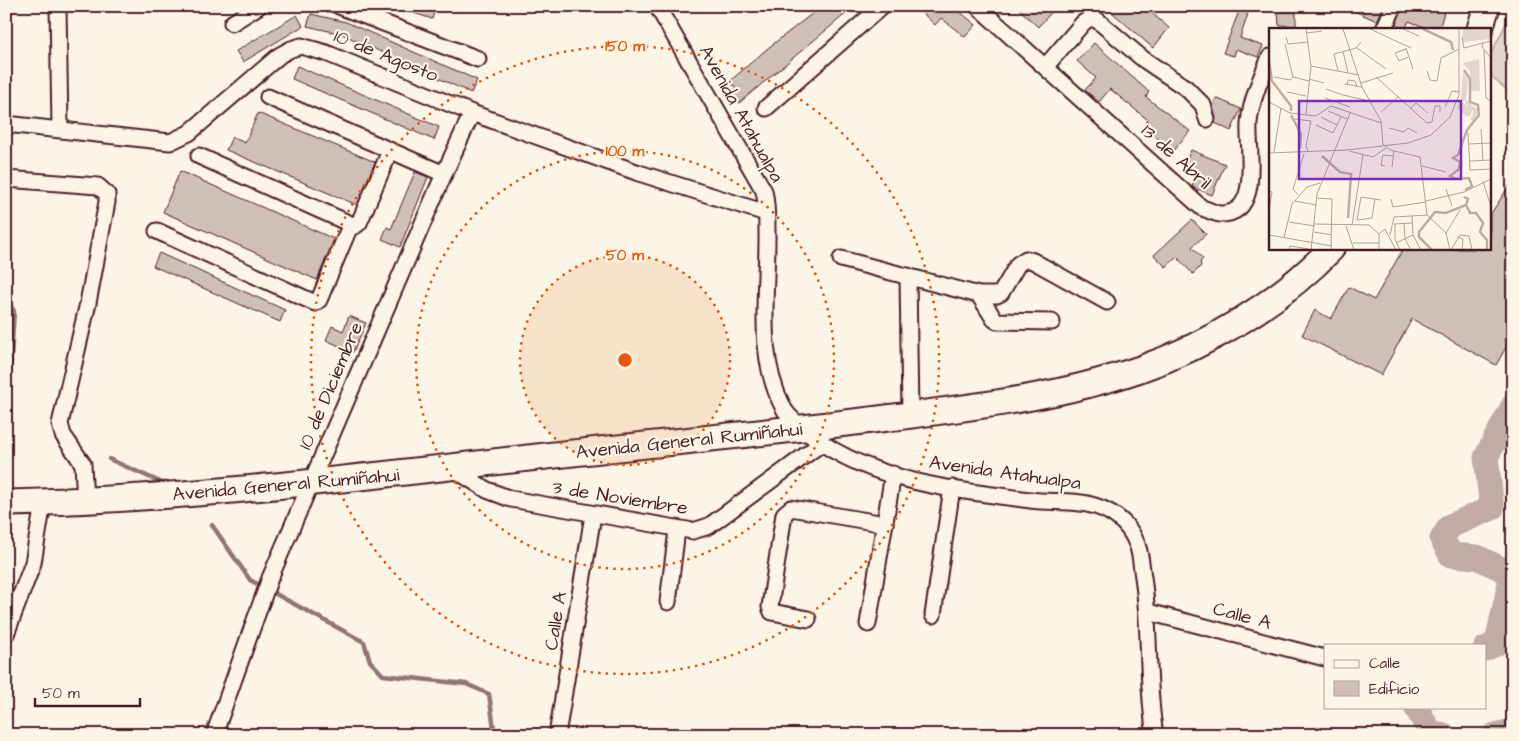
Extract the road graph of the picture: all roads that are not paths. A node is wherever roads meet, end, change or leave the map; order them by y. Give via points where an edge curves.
1 (58, 6) edge
2 (259, 6) edge
3 (340, 6) edge
4 (657, 6) edge
5 (882, 6) edge
6 (976, 6) edge
7 (1394, 6) edge
8 (1487, 6) edge
9 (371, 11) edge
10 (232, 23) dead end
11 (1384, 28) edge
12 (1480, 28) edge
13 (478, 59) dead end
14 (1269, 59) edge
15 (1045, 67) junction
16 (268, 97) dead end
17 (766, 108) dead end
18 (472, 113) junction
19 (1207, 119) dead end
20 (6, 124) edge
21 (60, 129) junction
22 (390, 151) junction
23 (199, 156) dead end
24 (444, 174) junction
25 (6, 178) edge
26 (766, 213) junction
27 (350, 226) junction
28 (157, 232) dead end
29 (1330, 250) edge
30 (841, 258) dead end
31 (908, 276) junction
32 (979, 295) junction
33 (1107, 302) dead end
34 (1052, 322) dead end
35 (910, 415) junction
36 (802, 428) junction
37 (822, 443) junction
38 (452, 468) junction
39 (893, 474) junction
40 (311, 484) junction
41 (952, 488) junction
42 (85, 502) junction
43 (43, 503) junction
44 (6, 504) edge
45 (593, 514) junction
46 (885, 524) junction
47 (677, 530) junction
48 (668, 602) dead end
49 (1148, 612) junction
50 (933, 616) dead end
51 (808, 619) dead end
52 (868, 624) dead end
53 (6, 634) edge
54 (1324, 658) edge
55 (214, 735) edge
56 (557, 735) edge
57 (1155, 735) edge

1 - 21 street
2 - 10 street
3 - 9 street
4 - 26 street, Avenida Atahualpa via 764,191
5 - 17 street
6 - 15 street, 13 de Abril
7 - 11 street
8 - 12 highway
9 - 13 street
14 - 15 street, 13 de Abril via 1258,84 1249,122 1250,188 1238,209 1220,214 1202,208
15 - 19 street via 1083,23 1090,18 1097,20 1143,59 1186,88 1204,105
16 - 22 street
18 - 21 street, 10 de Agosto via 326,53 301,46 280,55 178,140 157,142
18 - 24 street, 10 de Diciembre
18 - 26 street, 10 de Agosto via 639,173
20 - 21 street, 10 de Agosto
22 - 24 street
22 - 27 street via 358,223
23 - 27 street
24 - 40 street, 10 de Diciembre
25 - 42 street via 98,186 107,194 88,303 60,424 63,435 83,464
26 - 36 street, Avenida Atahualpa via 765,351 783,407
27 - 28 street via 319,300 315,302
29 - 35 highway, Avenida General Rumiñahui via 1281,292 1236,322 1190,348 1142,368 1057,393
30 - 31 street
31 - 32 street
31 - 35 street
32 - 33 street via 997,295 1018,264 1026,259
32 - 34 street via 997,321
35 - 36 highway, Avenida General Rumiñahui
36 - 37 street, Avenida Atahualpa
36 - 38 highway, Avenida General Rumiñahui
37 - 39 street, Avenida Atahualpa via 852,461
37 - 47 street, 3 de Noviembre via 710,526 693,531
38 - 40 highway, Avenida General Rumiñahui
38 - 45 street, 3 de Noviembre via 487,490 511,499
39 - 41 street, Avenida Atahualpa
39 - 46 street
40 - 42 highway, Avenida General Rumiñahui
40 - 55 street, 10 de Diciembre via 270,578
41 - 49 street, Avenida Atahualpa via 1033,500 1084,503 1120,518 1138,544
41 - 50 street
42 - 43 highway, Avenida General Rumiñahui
43 - 44 highway, Avenida General Rumiñahui
43 - 53 street via 33,563
45 - 47 street, 3 de Noviembre
45 - 56 street, Calle A
46 - 51 street via 792,508 787,510 770,607 777,614
46 - 52 street
47 - 48 street
49 - 54 street, Calle A
49 - 57 street, Avenida Atahualpa via 1148,669

